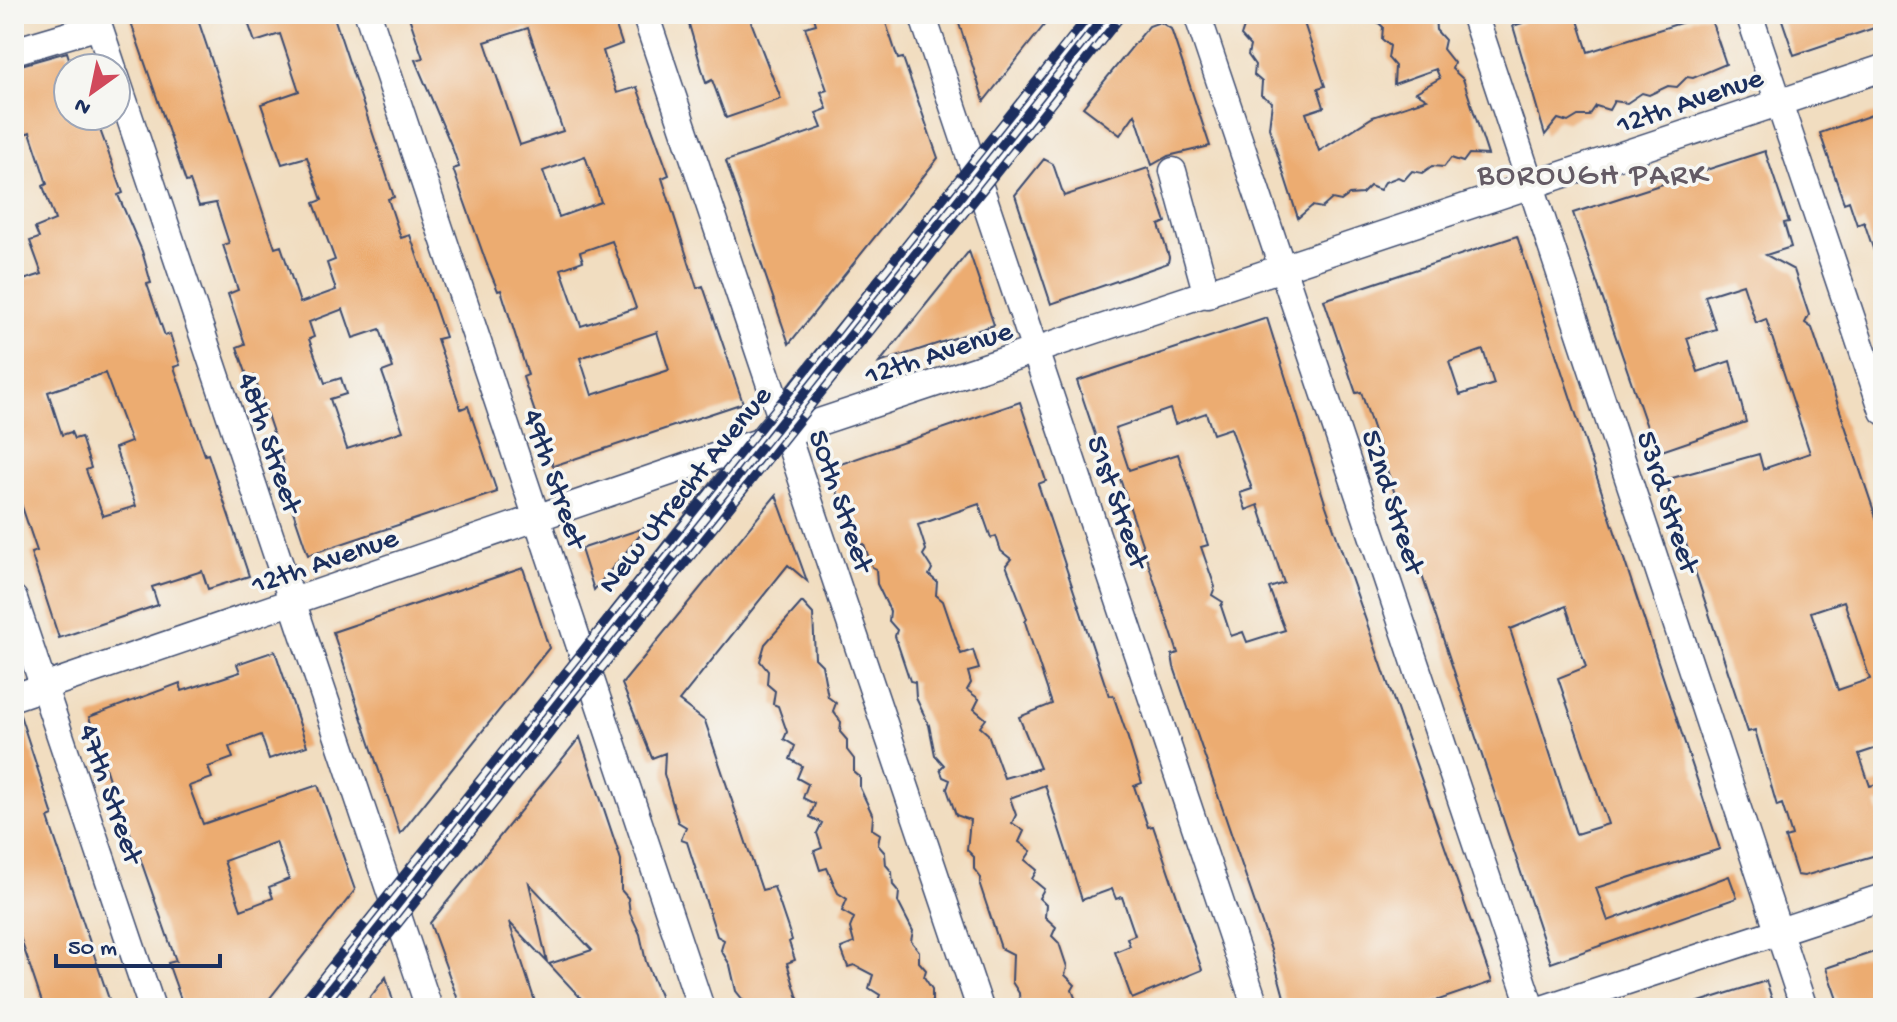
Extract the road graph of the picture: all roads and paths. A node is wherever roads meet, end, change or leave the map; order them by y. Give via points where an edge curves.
1 (368, 14) edge
2 (645, 14) edge
3 (922, 14) edge
4 (1107, 14) edge
5 (1197, 14) edge
6 (1474, 14) edge
7 (1749, 14) edge
8 (97, 20) edge
9 (14, 51) edge
10 (108, 52) edge
11 (1883, 68) edge
12 (1779, 103) junction
13 (132, 125) edge
14 (1173, 171) dead end
15 (977, 176) junction
16 (1532, 186) junction
17 (1284, 269) junction
18 (1207, 295) junction
19 (1036, 353) junction
20 (1883, 411) edge
21 (784, 425) junction
22 (759, 443) junction
23 (538, 520) junction
24 (14, 599) edge
25 (292, 603) junction
26 (586, 661) junction
27 (43, 687) junction
28 (14, 697) edge
29 (1883, 897) edge
30 (394, 908) junction
31 (1779, 933) junction
32 (152, 1008) edge
33 (315, 1008) edge
34 (429, 1008) edge
35 (701, 1008) edge
36 (980, 1008) edge
37 (1256, 1008) edge
38 (1531, 1008) edge
39 (1545, 1008) edge
40 (1804, 1008) edge

1 - 23 street, 49th Street
2 - 21 street, 50th Street
3 - 15 street, 51st Street
4 - 15 street, New Utrecht Avenue
5 - 17 street, 52nd Street
6 - 16 street, 53rd Street
7 - 12 street
8 - 9 street
8 - 10 street
11 - 12 street, 12th Avenue
12 - 16 street, 12th Avenue
12 - 20 street
13 - 25 street, 48th Street
14 - 18 street
15 - 19 street, 51st Street
15 - 21 street, New Utrecht Avenue
16 - 17 street, 12th Avenue
16 - 31 street, 53rd Street
17 - 18 street, 12th Avenue
17 - 38 street, 52nd Street
18 - 19 street, 12th Avenue
19 - 21 street, 12th Avenue
19 - 37 street, 51st Street
21 - 22 street, New Utrecht Avenue
21 - 36 street, 50th Street
22 - 23 street, 12th Avenue
22 - 26 street, New Utrecht Avenue
23 - 25 street, 12th Avenue
23 - 26 street, 49th Street
24 - 27 street, 47th Street
25 - 27 street, 12th Avenue
25 - 30 street, 48th Street
26 - 30 street, New Utrecht Avenue
26 - 35 street, 49th Street
27 - 28 street, 12th Avenue
27 - 32 street, 47th Street
29 - 31 street
30 - 33 street, New Utrecht Avenue
30 - 34 street, 48th Street
31 - 39 street
31 - 40 street, 53rd Street

